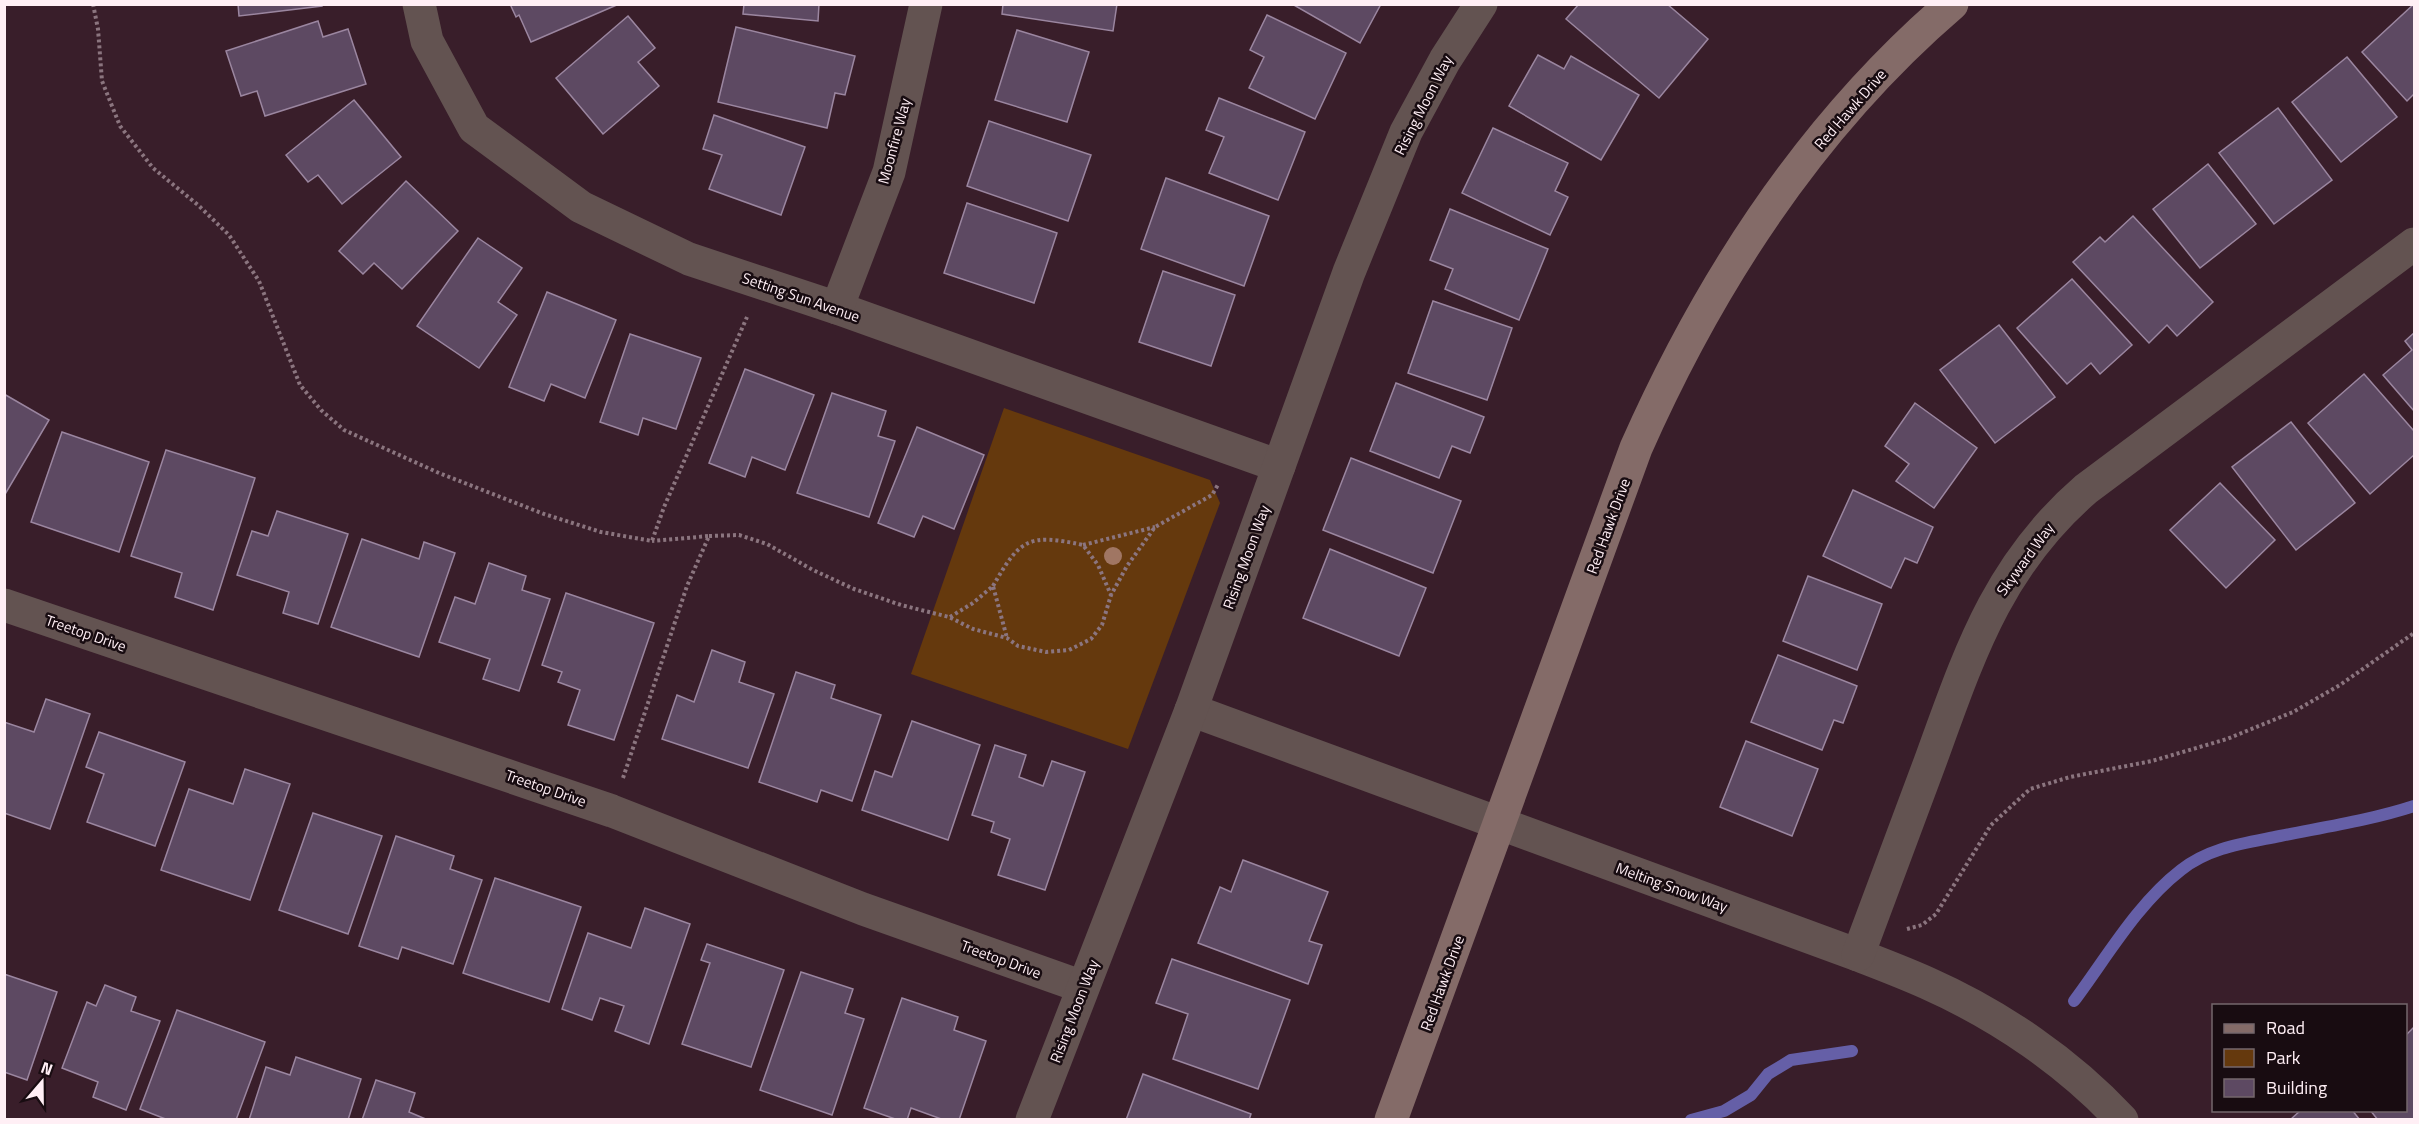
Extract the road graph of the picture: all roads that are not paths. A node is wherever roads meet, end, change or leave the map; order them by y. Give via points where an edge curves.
1 (419, 4) edge
2 (926, 4) edge
3 (1481, 4) edge
4 (1952, 4) edge
5 (2415, 244) edge
6 (837, 308) junction
7 (1279, 466) junction
8 (4, 605) edge
9 (1191, 710) junction
10 (1498, 823) junction
11 (1858, 955) junction
12 (1083, 987) junction
13 (1032, 1119) edge
14 (1391, 1119) edge
15 (2122, 1119) edge

1 - 6 street, Setting Sun Avenue via 427,41 474,128 581,207 689,259
2 - 6 street, Moonfire Way via 889,172
3 - 7 street, Rising Moon Way via 1406,132 1349,272
4 - 10 street, Red Hawk Drive via 1872,82 1821,140 1771,205 1694,327 1636,448
5 - 11 street, Skyward Way via 2086,489 2041,533 2003,586 1977,637
6 - 7 street, Setting Sun Avenue
7 - 9 street, Rising Moon Way
8 - 12 street, Treetop Drive via 612,811 863,909
9 - 10 street, Melting Snow Way
9 - 12 street, Rising Moon Way
10 - 11 street, Melting Snow Way
10 - 14 street, Red Hawk Drive
11 - 15 street, Melting Snow Way via 1928,983 2007,1027 2082,1081
12 - 13 street, Rising Moon Way

